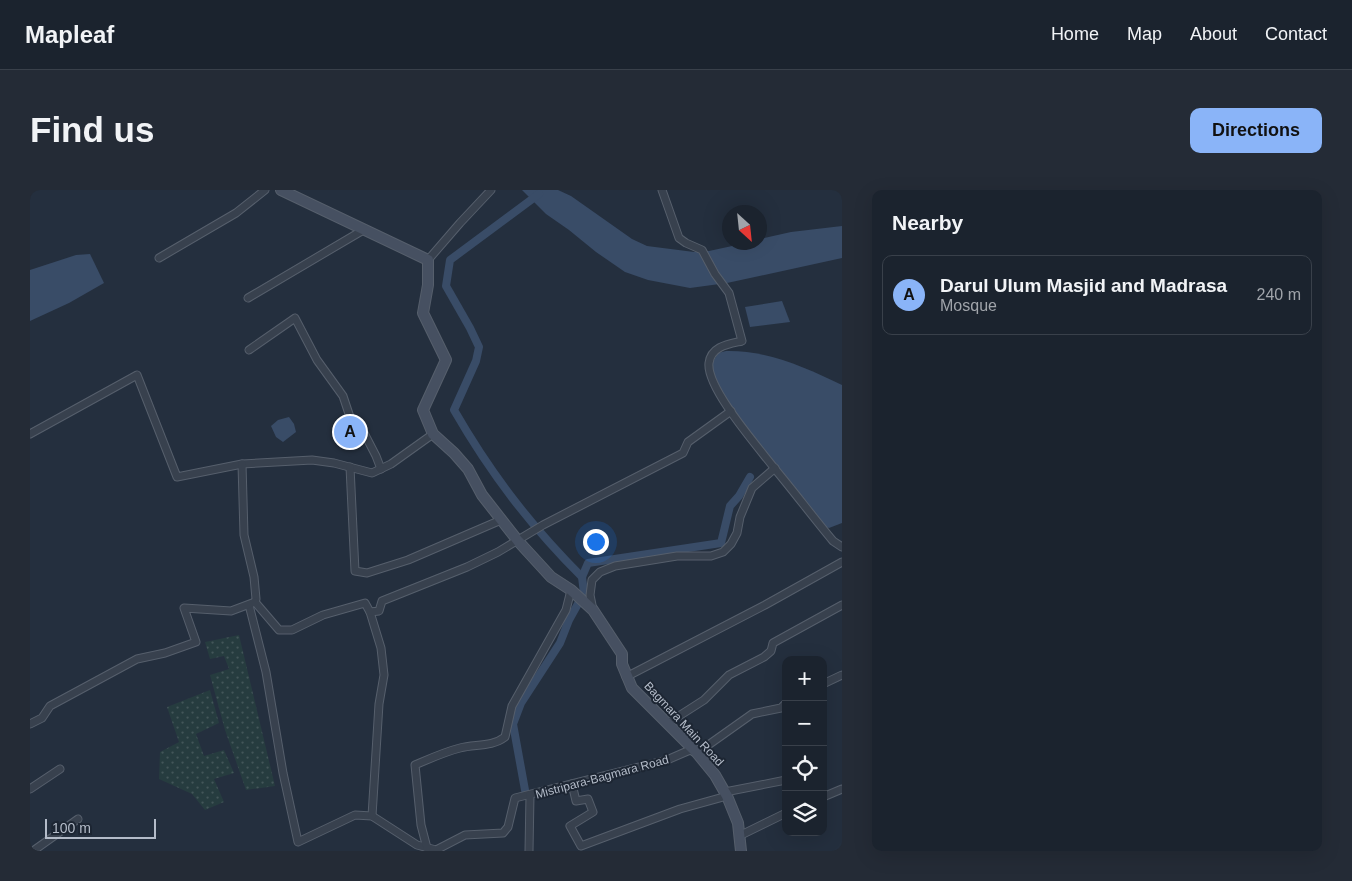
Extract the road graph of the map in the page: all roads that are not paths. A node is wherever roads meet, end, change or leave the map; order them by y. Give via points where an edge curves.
1 (265, 190) edge
2 (281, 190) edge
3 (491, 190) edge
4 (662, 190) edge
5 (366, 229) junction
6 (159, 258) dead end
7 (428, 260) junction
8 (248, 298) dead end
9 (249, 350) dead end
10 (731, 411) junction
11 (30, 434) edge
12 (434, 434) junction
13 (242, 464) junction
14 (350, 467) junction
15 (774, 468) junction
16 (381, 469) junction
17 (501, 520) junction
18 (518, 541) junction
19 (842, 547) edge
20 (842, 562) edge
21 (573, 592) junction
22 (252, 603) junction
23 (842, 605) edge
24 (590, 608) junction
25 (370, 612) junction
26 (842, 675) edge
27 (626, 676) junction
28 (827, 682) edge
29 (782, 707) edge
30 (668, 723) junction
31 (30, 724) edge
32 (697, 753) junction
33 (60, 769) dead end
34 (782, 781) edge
35 (572, 784) junction
36 (30, 789) edge
37 (842, 789) edge
38 (726, 794) junction
39 (530, 795) junction
40 (827, 795) edge
41 (782, 815) edge
42 (372, 816) junction
43 (78, 819) dead end
44 (739, 836) junction
45 (415, 848) edge
46 (428, 848) junction
47 (33, 851) edge
48 (530, 851) edge
49 (741, 851) edge

1 - 6 street via 236,213
2 - 5 street
3 - 7 street
4 - 10 street via 679,238 702,250 729,293 742,341 717,348 709,364 713,382
5 - 7 street
5 - 8 street
7 - 12 street, Bagmara Main Road via 423,313 446,360 423,410
9 - 16 street via 295,318 316,360 343,396 350,417 361,427
10 - 15 street
10 - 18 street via 688,442 683,453
11 - 13 street via 136,375 178,477
12 - 16 street
12 - 17 street, Bagmara Main Road via 468,470
13 - 14 street via 312,460
13 - 22 street via 244,535 256,599
14 - 16 street via 372,473
14 - 17 street via 355,571 367,573 408,560
15 - 19 street via 828,535
15 - 24 street via 752,488 740,516 737,533 723,552 615,566 600,572 592,580
17 - 18 street, Bagmara Main Road
18 - 21 street, Bagmara Main Road via 551,577
18 - 25 street via 467,567 382,601 379,611
20 - 27 street
21 - 24 street, Bagmara Main Road
21 - 46 street via 512,706 506,737 497,743 461,748 415,765 421,826
22 - 25 street via 279,630 292,630 324,615 365,603
22 - 31 street via 231,611 184,608 196,642 136,659 50,706 42,718
22 - 42 street via 298,842 355,815
23 - 30 street via 773,643 772,651 764,658 729,675 704,700
24 - 27 street, Bagmara Main Road via 622,654
25 - 42 street via 384,675 379,704
26 - 28 street
27 - 30 street, Bagmara Main Road via 632,688
29 - 32 street via 752,714
30 - 32 street, Bagmara Main Road
32 - 35 street, Mistripara-Bagmara Road via 690,750 667,760
32 - 38 street, Bagmara Main Road
33 - 36 street
34 - 38 street
35 - 38 street via 576,802 588,799 593,812 570,826 581,846
35 - 39 street, Mistripara-Bagmara Road
37 - 40 street
38 - 44 street, Bagmara Main Road via 738,823
39 - 46 street via 515,798 508,827 503,833 465,835 436,850
39 - 48 street, Mistripara-Bagmara Road
41 - 44 street
42 - 45 street
43 - 47 street
44 - 49 street, Bagmara Main Road
45 - 46 street

